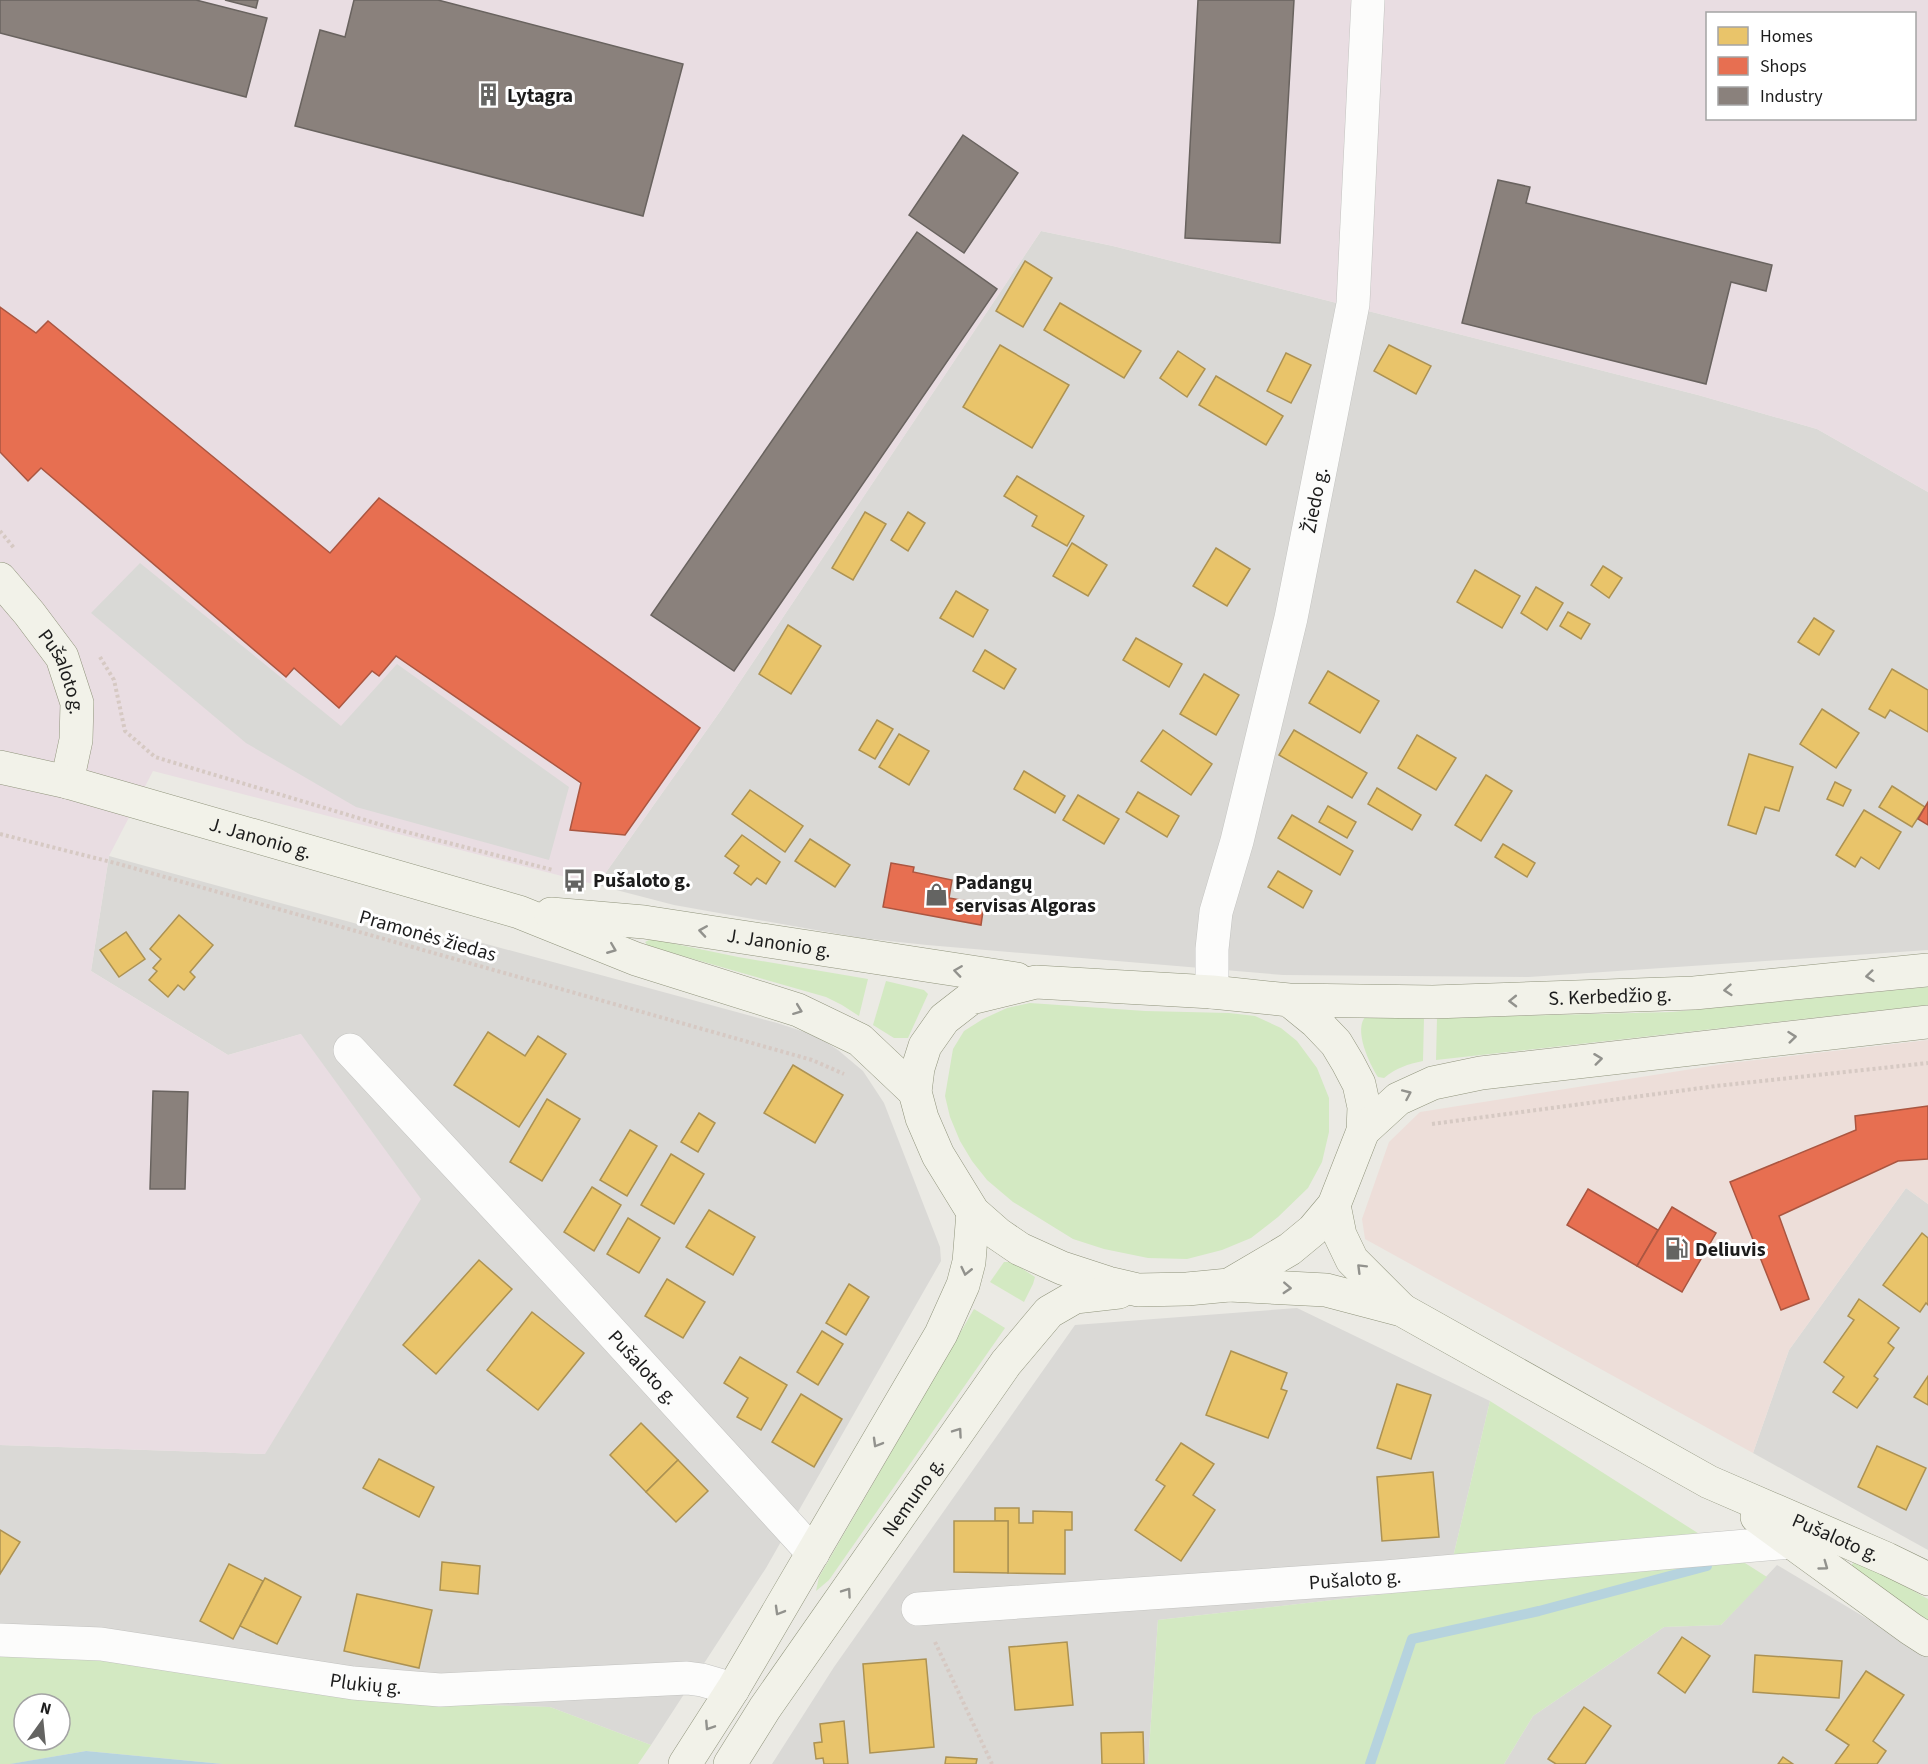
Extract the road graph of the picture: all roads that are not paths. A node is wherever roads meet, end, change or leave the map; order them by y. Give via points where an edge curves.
1 (1368, 0) edge
2 (0, 579) edge
3 (0, 767) edge
4 (67, 782) junction
5 (519, 912) junction
6 (1928, 970) edge
7 (1036, 982) junction
8 (1212, 992) junction
9 (1289, 1000) junction
10 (1928, 1022) edge
11 (350, 1050) dead end
12 (915, 1092) junction
13 (1363, 1131) junction
14 (1334, 1205) junction
15 (973, 1212) junction
16 (1229, 1284) junction
17 (1138, 1290) junction
18 (1402, 1310) junction
19 (1710, 1482) junction
20 (1791, 1542) junction
21 (813, 1553) junction
22 (1928, 1579) edge
23 (918, 1609) road end
24 (0, 1640) edge
25 (1928, 1640) edge
26 (733, 1689) junction
27 (685, 1764) edge
28 (730, 1764) edge

1 - 8 street, Žiedo g. via 1353,304 1291,618 1216,912
2 - 4 main road, Pušaloto g. via 62,657 77,703 76,740
3 - 4 main road, J. Janonio g.
4 - 5 main road, J. Janonio g.
7 -> 5 main road, J. Janonio g. via 644,922
5 -> 12 main road, J. Janonio g. via 636,959 798,1010 860,1040
6 -> 9 main road, S. Kerbedžio g. via 1694,993 1443,1002
7 - 8 main road, S. Kerbedžio g.
7 - 12 main road via 971,998 944,1018 925,1046
8 - 9 main road, S. Kerbedžio g.
9 - 13 main road via 1336,1043 1348,1063 1359,1084 1364,1107
13 -> 10 main road via 1398,1099 1434,1083 1481,1073
11 - 21 street, Pušaloto g.
12 - 15 main road via 938,1155
13 - 14 main road
14 - 16 main road via 1290,1249
18 -> 14 main road, Pušaloto g. via 1352,1260 1340,1235
15 - 17 main road via 998,1234 1044,1261
15 -> 21 main road via 963,1286 942,1334
16 - 17 main road
16 -> 18 main road, Pušaloto g. via 1326,1290
28 -> 17 main road, Nemuno g. via 1006,1363 1049,1312 1075,1297
18 - 19 main road, Pušaloto g.
19 - 20 main road, Pušaloto g.
19 - 22 main road, Pušaloto g.
20 - 23 street, Pušaloto g. via 1385,1577
20 -> 25 main road, Pušaloto g.
21 -> 26 main road
24 - 26 street, Plukių g. via 101,1644 353,1683 440,1690 687,1678
26 -> 27 main road

